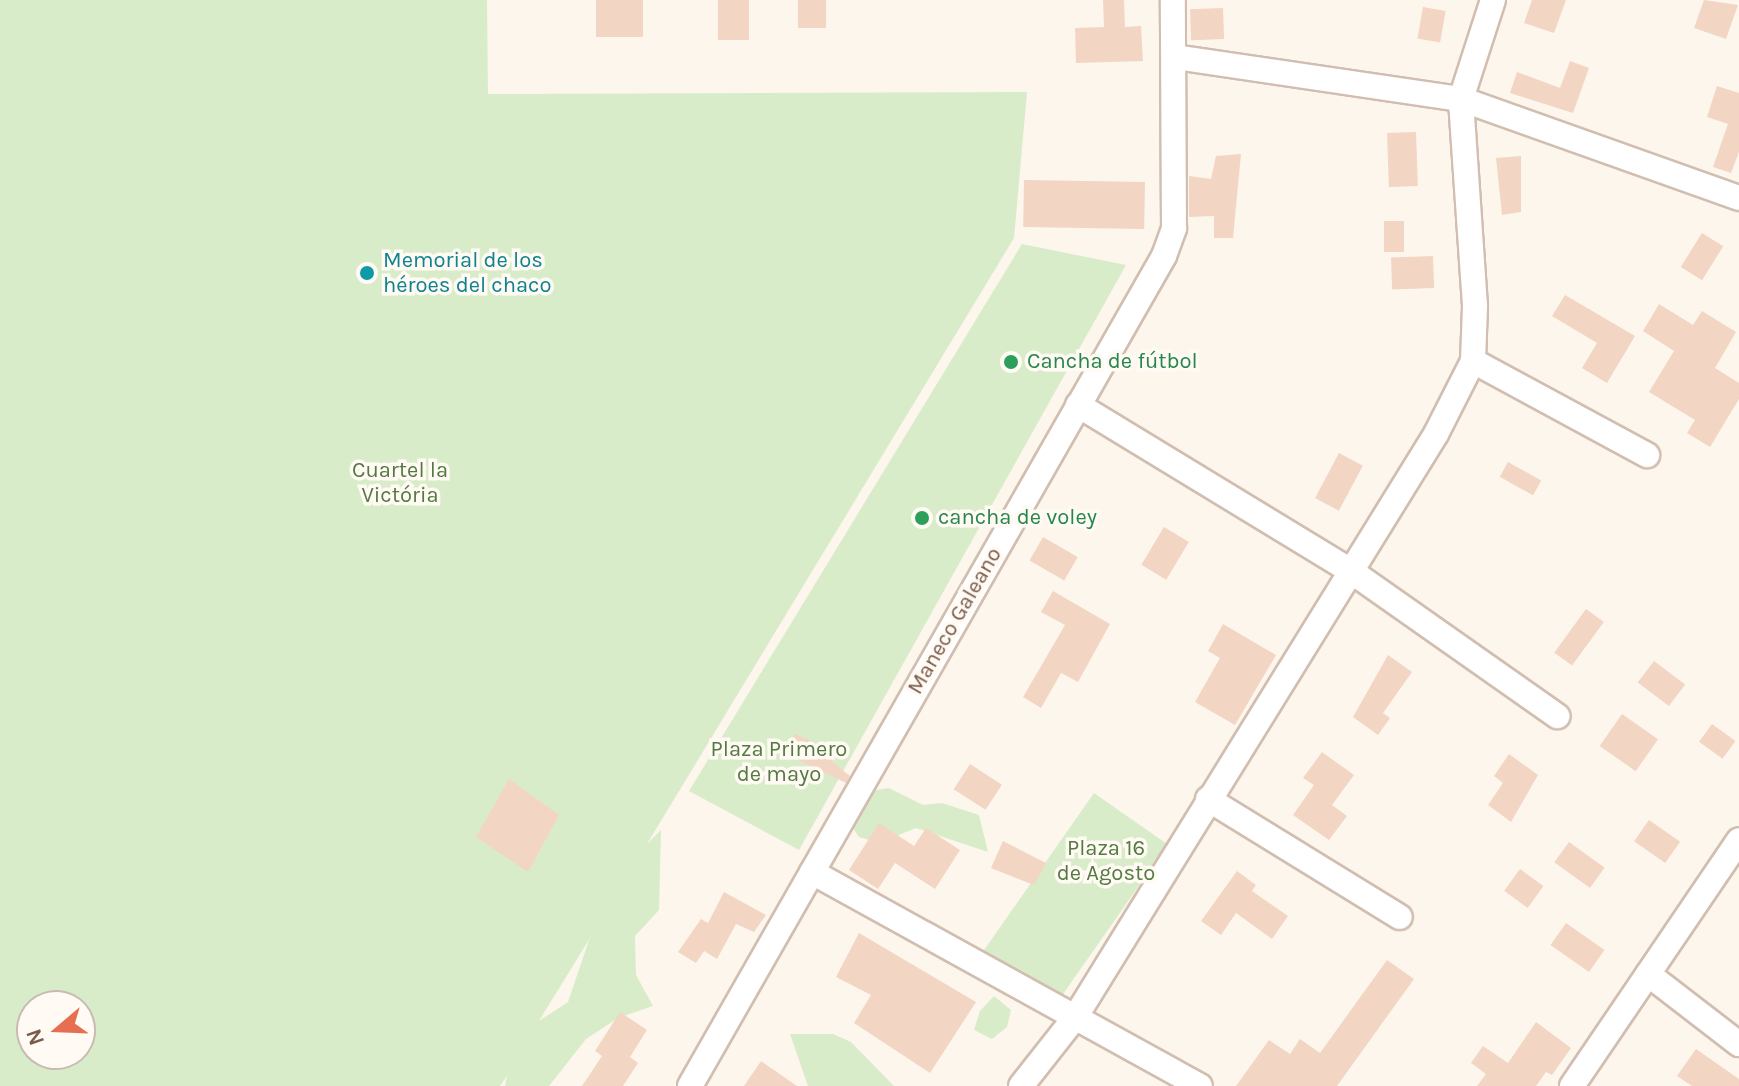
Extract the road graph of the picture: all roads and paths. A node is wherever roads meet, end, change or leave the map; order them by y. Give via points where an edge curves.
1 (1173, 0) edge
2 (1493, 0) edge
3 (1175, 57) junction
4 (1461, 99) junction
5 (1739, 198) edge
6 (1473, 361) junction
7 (1078, 405) junction
8 (1647, 455) dead end
9 (1348, 569) junction
10 (1557, 716) dead end
11 (1208, 799) junction
12 (1739, 840) edge
13 (812, 872) junction
14 (1400, 917) dead end
15 (1648, 974) junction
16 (1076, 1016) junction
17 (1739, 1044) edge
18 (690, 1086) edge
19 (1021, 1086) edge
20 (1200, 1086) edge
21 (1572, 1086) edge

1 - 3 street, Maneco Galeano
2 - 4 street
3 - 4 street
3 - 7 street, Maneco Galeano via 1174,228 1164,256
4 - 5 street
4 - 6 street via 1475,306
6 - 8 street
6 - 9 street via 1436,434
7 - 9 street
7 - 13 street, Maneco Galeano
9 - 10 street
9 - 11 street
11 - 14 street
11 - 16 street
12 - 15 street
13 - 16 street
13 - 18 street, Maneco Galeano
15 - 17 street
15 - 21 street
16 - 19 street
16 - 20 street

